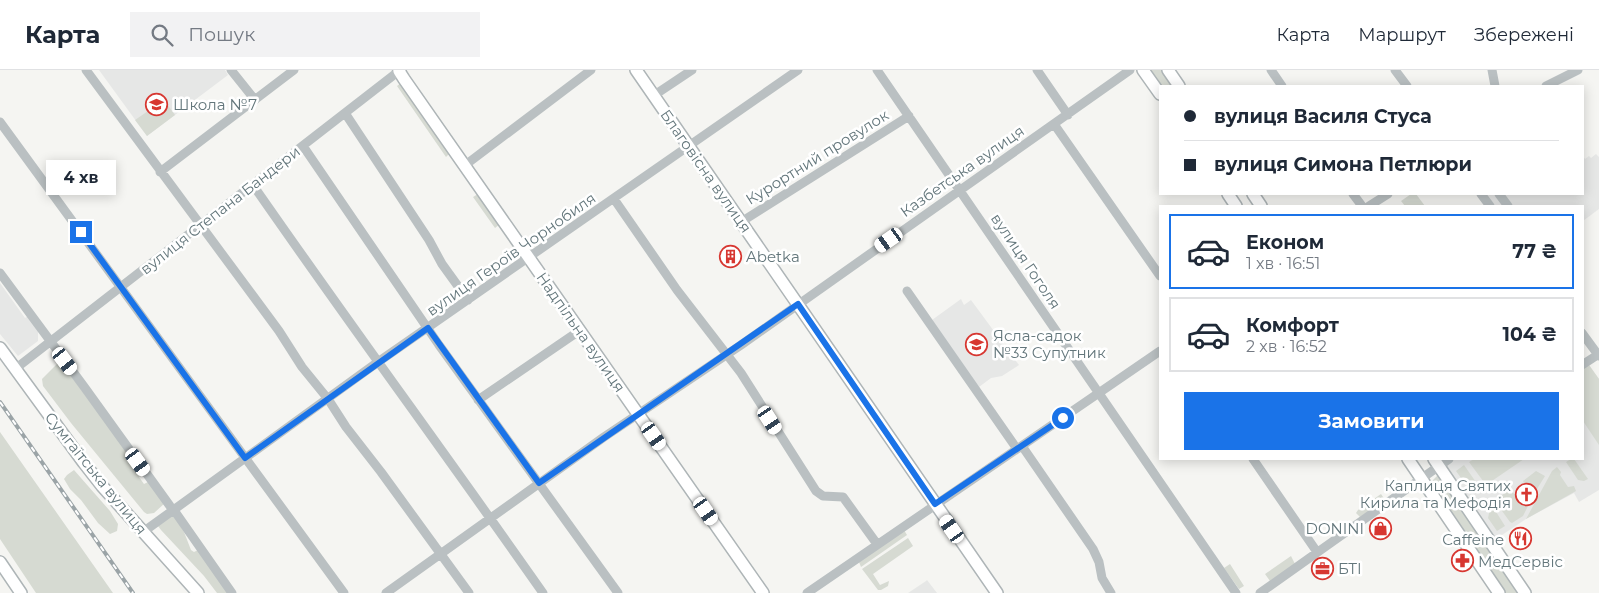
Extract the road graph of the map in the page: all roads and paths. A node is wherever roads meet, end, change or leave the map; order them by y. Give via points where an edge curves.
1 (86, 70) edge
2 (231, 70) edge
3 (294, 70) edge
4 (591, 70) edge
5 (636, 70) edge
6 (692, 70) edge
7 (798, 70) edge
8 (877, 70) edge
9 (1036, 70) edge
10 (1130, 70) edge
11 (1143, 70) edge
12 (1168, 70) edge
13 (1271, 70) edge
14 (1395, 70) edge
15 (1492, 70) edge
16 (1578, 70) edge
17 (400, 71) edge
18 (1178, 85) edge
19 (1281, 85) edge
20 (1405, 85) edge
21 (1495, 85) edge
22 (1548, 85) edge
23 (1159, 93) edge
24 (653, 96) junction
25 (255, 100) junction
26 (345, 113) junction
27 (1068, 115) junction
28 (909, 116) junction
29 (0, 122) edge
30 (1054, 124) junction
31 (303, 146) junction
32 (688, 147) junction
33 (464, 166) junction
34 (160, 172) junction
35 (253, 185) junction
36 (960, 189) junction
37 (1386, 195) edge
38 (614, 198) junction
39 (1371, 205) edge
40 (741, 222) junction
41 (200, 226) junction
42 (528, 258) junction
43 (0, 273) edge
44 (1159, 275) edge
45 (120, 286) junction
46 (907, 291) dead end
47 (468, 300) junction
48 (798, 304) junction
49 (428, 328) junction
50 (579, 331) junction
51 (1584, 336) edge
52 (50, 341) junction
53 (0, 348) edge
54 (1159, 352) edge
55 (726, 354) junction
56 (1599, 355) edge
57 (378, 362) junction
58 (1584, 364) edge
59 (15, 369) junction
60 (1100, 393) junction
61 (328, 399) junction
62 (478, 400) junction
63 (638, 414) junction
64 (1019, 448) junction
65 (245, 458) junction
66 (1254, 460) edge
67 (1409, 460) edge
68 (1436, 462) edge
69 (1422, 478) junction
70 (539, 483) junction
71 (935, 504) junction
72 (173, 509) junction
73 (490, 518) junction
74 (143, 532) junction
75 (877, 544) junction
76 (1317, 552) junction
77 (440, 554) junction
78 (0, 562) edge
79 (21, 593) edge
80 (198, 593) edge
81 (232, 593) edge
82 (344, 593) edge
83 (386, 593) edge
84 (469, 593) edge
85 (543, 593) edge
86 (618, 593) edge
87 (763, 593) edge
88 (807, 593) edge
89 (996, 593) edge
90 (1111, 593) edge
91 (1236, 593) edge
92 (1260, 593) edge
93 (1499, 593) edge
94 (1525, 593) edge

1 - 34 street
2 - 25 street
3 - 25 street
4 - 33 street
5 - 24 main road, Благовісна вулиця
6 - 24 street
7 - 32 street, вулиця Героїв Чорнобиля
8 - 28 street, вулиця Гоголя
9 - 27 street
10 - 27 street, Казбетська вулиця
11 - 23 main road
12 - 18 main road
13 - 19 street
14 - 20 street
15 - 21 street
16 - 22 street
17 - 26 street, вулиця Степана Бандери
17 - 33 main road, Надпільна вулиця
24 - 32 main road, Благовісна вулиця
25 - 34 street
26 - 31 street, вулиця Степана Бандери
26 - 47 street
27 - 30 street, Казбетська вулиця
28 - 36 street, вулиця Гоголя
28 - 40 street, Курортний провулок
29 - 45 street
30 - 36 street, Казбетська вулиця
30 - 44 street
31 - 35 street, вулиця Степана Бандери
31 - 49 street
32 - 38 street, вулиця Героїв Чорнобиля
32 - 40 main road, Благовісна вулиця
33 - 42 main road, Надпільна вулиця
34 - 41 street
35 - 41 street, вулиця Степана Бандери
35 - 57 street
36 - 48 street, Казбетська вулиця
36 - 60 street, вулиця Гоголя
37 - 39 street
38 - 42 street, вулиця Героїв Чорнобиля
38 - 55 street
40 - 48 main road, Благовісна вулиця
41 - 45 street, вулиця Степана Бандери
41 - 61 street
42 - 47 street, вулиця Героїв Чорнобиля
42 - 50 main road, Надпільна вулиця
43 - 52 street
45 - 52 street, вулиця Степана Бандери
45 - 65 street
46 - 64 street
47 - 49 street, вулиця Героїв Чорнобиля
48 - 55 street, Казбетська вулиця
48 - 71 main road, Благовісна вулиця
49 - 57 street, вулиця Героїв Чорнобиля
49 - 62 street
50 - 62 street
50 - 63 main road, Надпільна вулиця
51 - 56 street
52 - 59 street, вулиця Степана Бандери
52 - 72 street
53 - 59 main road, Сумгаїтська вулиця
54 - 60 street
55 - 63 street, Казбетська вулиця
55 - 75 street via 819,494 843,497
56 - 58 street
57 - 61 street, вулиця Героїв Чорнобиля
57 - 73 street
59 - 74 main road, Сумгаїтська вулиця via 84,463
60 - 64 street
60 - 91 street, вулиця Гоголя
61 - 65 street, вулиця Героїв Чорнобиля
61 - 77 street
62 - 70 street
63 - 70 street, Казбетська вулиця
63 - 87 main road, Надпільна вулиця
64 - 71 street
64 - 90 street via 1093,549 1102,578
65 - 72 street, вулиця Героїв Чорнобиля
65 - 82 street
66 - 76 street
67 - 69 main road
68 - 69 street
68 - 94 main road
69 - 76 street
69 - 93 main road
70 - 73 street, Казбетська вулиця
70 - 86 street
71 - 75 street
71 - 89 main road, Благовісна вулиця
72 - 74 street, вулиця Героїв Чорнобиля
72 - 81 street
73 - 77 street, Казбетська вулиця
73 - 85 street
74 - 80 main road, Сумгаїтська вулиця
75 - 88 street
76 - 92 street
77 - 83 street, Казбетська вулиця
77 - 84 street
78 - 79 main road

